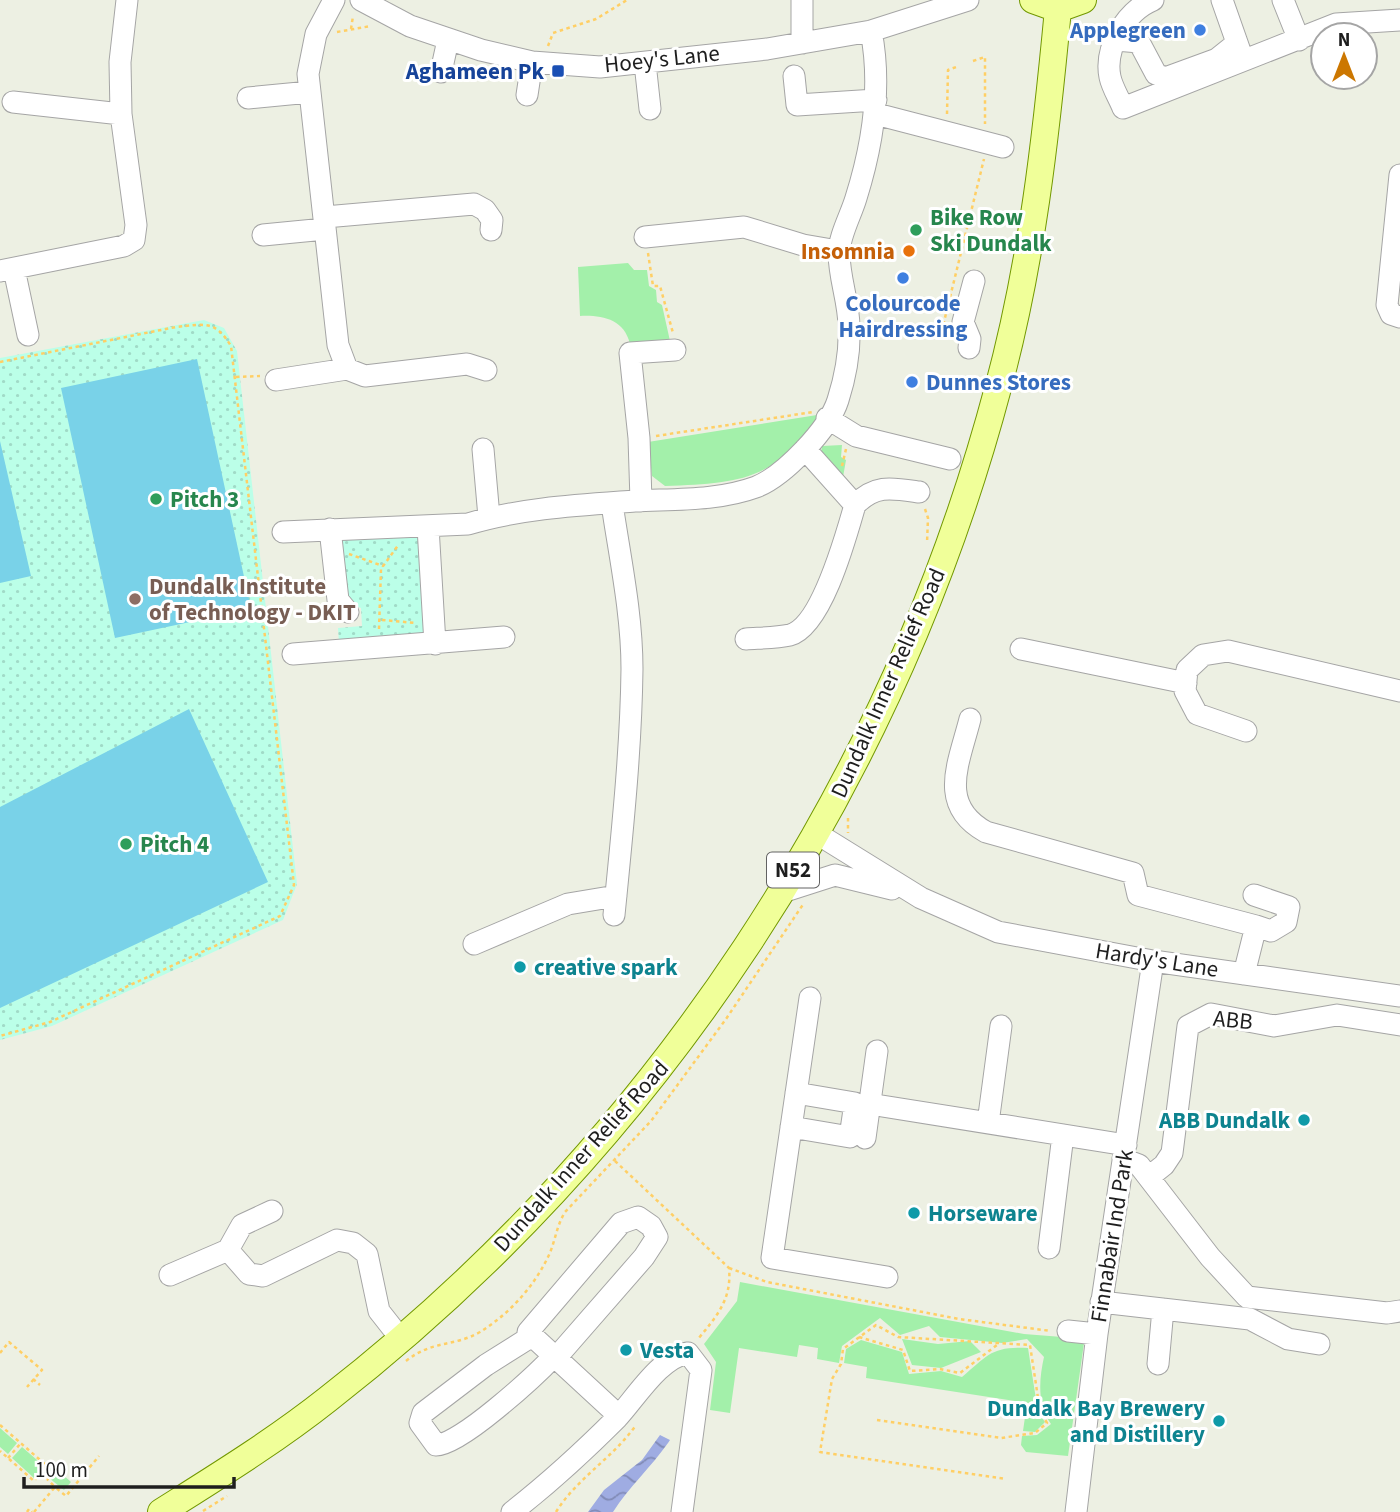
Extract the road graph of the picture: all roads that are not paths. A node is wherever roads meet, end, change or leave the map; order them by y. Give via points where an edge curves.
1 (127, 0) edge
2 (334, 0) edge
3 (802, 0) edge
4 (968, 0) edge
5 (1033, 0) edge
6 (1153, 0) edge
7 (1222, 0) edge
8 (1283, 0) edge
9 (1071, 4) edge
10 (358, 6) edge
11 (1134, 14) junction
12 (1400, 20) edge
13 (871, 31) junction
14 (447, 40) junction
15 (1116, 40) junction
16 (1299, 40) junction
17 (802, 43) junction
18 (1144, 46) junction
19 (1240, 52) junction
20 (539, 63) junction
21 (645, 63) junction
22 (441, 72) dead end
23 (794, 76) dead end
24 (310, 92) junction
25 (527, 95) dead end
26 (248, 98) dead end
27 (13, 102) dead end
28 (876, 107) junction
29 (650, 109) dead end
30 (121, 114) junction
31 (993, 145) road end
32 (1399, 189) edge
33 (325, 223) junction
34 (491, 230) dead end
35 (263, 235) dead end
36 (645, 237) road end
37 (838, 251) junction
38 (7, 270) edge
39 (974, 281) dead end
40 (1400, 317) edge
41 (28, 335) dead end
42 (969, 348) dead end
43 (675, 350) road end
44 (347, 369) junction
45 (486, 370) dead end
46 (276, 380) road end
47 (830, 414) junction
48 (482, 449) dead end
49 (798, 456) junction
50 (950, 459) dead end
51 (919, 492) road end
52 (641, 501) junction
53 (612, 504) junction
54 (855, 505) junction
55 (489, 517) junction
56 (428, 527) junction
57 (330, 529) junction
58 (283, 532) dead end
59 (348, 612) dead end
60 (504, 637) dead end
61 (746, 639) dead end
62 (435, 644) junction
63 (1021, 649) dead end
64 (293, 653) dead end
65 (1186, 683) junction
66 (1400, 691) edge
67 (970, 719) dead end
68 (1246, 731) dead end
69 (816, 834) junction
70 (779, 893) junction
71 (1254, 895) dead end
72 (921, 898) junction
73 (1256, 926) junction
74 (474, 944) dead end
75 (1153, 961) junction
76 (1244, 974) junction
77 (1400, 996) edge
78 (810, 998) dead end
79 (1400, 1025) edge
80 (1001, 1026) dead end
81 (877, 1051) dead end
82 (873, 1084) junction
83 (796, 1093) junction
84 (882, 1106) junction
85 (988, 1123) junction
86 (792, 1126) junction
87 (1063, 1135) junction
88 (1124, 1152) junction
89 (1149, 1177) junction
90 (272, 1211) dead end
91 (1049, 1248) dead end
92 (228, 1250) junction
93 (170, 1275) dead end
94 (887, 1277) dead end
95 (1101, 1302) junction
96 (1163, 1309) junction
97 (1400, 1311) edge
98 (1068, 1331) road end
99 (530, 1334) junction
100 (1097, 1334) junction
101 (401, 1339) junction
102 (1319, 1344) dead end
103 (554, 1358) junction
104 (1158, 1364) dead end
105 (619, 1416) junction
106 (514, 1511) edge
107 (162, 1512) edge
108 (682, 1512) edge
109 (1076, 1512) edge

1 - 30 street via 120,62
2 - 24 street via 308,60
3 - 17 street
4 - 13 street, Hoey's Lane
5 - 9 main road, N52
6 - 11 street
7 - 19 street
8 - 16 street
9 - 69 main road, Dundalk Inner Relief Road / N52 via 1031,241 982,447 912,640 879,715
10 - 14 street, Hoey's Lane
11 - 15 street
11 - 18 street
12 - 16 street via 1336,24
13 - 17 street, Hoey's Lane
13 - 28 street
14 - 20 street, Hoey's Lane
14 - 22 street
15 - 18 street
15 - 19 street via 1109,63 1123,108
16 - 19 street
17 - 21 street, Hoey's Lane
18 - 19 street via 1156,74 1165,78
20 - 21 street, Hoey's Lane via 600,67
20 - 25 street
21 - 29 street
23 - 28 street via 797,105
24 - 26 street
24 - 33 street
27 - 30 street
28 - 31 street
28 - 37 street via 857,195
30 - 38 street via 136,225 134,240 124,246
32 - 40 street via 1387,305 1391,314
33 - 34 street via 474,204 492,220
33 - 35 street
33 - 44 street via 338,345
36 - 37 street via 744,227
37 - 47 street via 849,326 840,390
38 - 41 street
39 - 42 street via 964,321
43 - 52 street via 629,353
44 - 45 street via 365,376 467,363
44 - 46 street
47 - 49 street
47 - 50 street via 856,436
48 - 55 street
49 - 52 street via 757,486 719,495
49 - 54 street
51 - 54 street via 894,488 867,492
52 - 53 street
53 - 55 street
53 - 74 street via 632,667 615,906 568,904
54 - 61 street via 823,599 809,623 792,635
55 - 56 street via 468,524
56 - 57 street
56 - 62 street
57 - 58 street
57 - 59 street via 338,600
60 - 62 street
62 - 64 street
63 - 65 street
65 - 66 street via 1187,670 1203,655 1228,651
65 - 68 street via 1185,691 1197,714
67 - 73 street via 955,794 959,810 970,823 986,832 1133,873 1138,894
69 - 70 main road, Dundalk Inner Relief Road / N52
69 - 72 street, Hardy's Lane
70 - 72 street, Hardy's Lane via 835,875
70 - 101 main road, Dundalk Inner Relief Road / N52 via 703,1013 632,1104 545,1203
71 - 73 street via 1289,907 1292,923 1271,931
72 - 75 street, Hardy's Lane via 998,932
73 - 76 street
75 - 76 street, Hardy's Lane
75 - 88 street, Finnabair Ind Park
76 - 77 street, Hardy's Lane
78 - 83 street
79 - 89 street, ABB via 1337,1015 1274,1026 1211,1014 1194,1022 1188,1026 1172,1153
80 - 85 street
81 - 82 street
82 - 84 street
82 - 84 street via 871,1140
83 - 86 street
83 - 86 street via 855,1103 850,1137
84 - 85 street
85 - 87 street
86 - 94 street via 772,1258
87 - 88 street
87 - 91 street
88 - 89 street
88 - 95 street, Finnabair Ind Park
89 - 97 street via 1247,1297
90 - 92 street via 242,1225
92 - 93 street
92 - 101 street via 249,1274 263,1276 337,1240 361,1248 367,1254 379,1311
95 - 96 street
95 - 100 street, Finnabair Ind Park
96 - 102 street via 1250,1319 1288,1339
96 - 104 street
98 - 100 street
99 - 103 street
99 - 103 street via 423,1413 420,1423 436,1445 463,1433
99 - 103 street via 621,1223 638,1217 651,1226 657,1237 644,1256
100 - 109 street, Finnabair Ind Park
101 - 107 main road, Dundalk Inner Relief Road / N52 via 326,1401
103 - 105 street
105 - 106 street
105 - 108 street via 633,1395 674,1358 688,1353 701,1370

